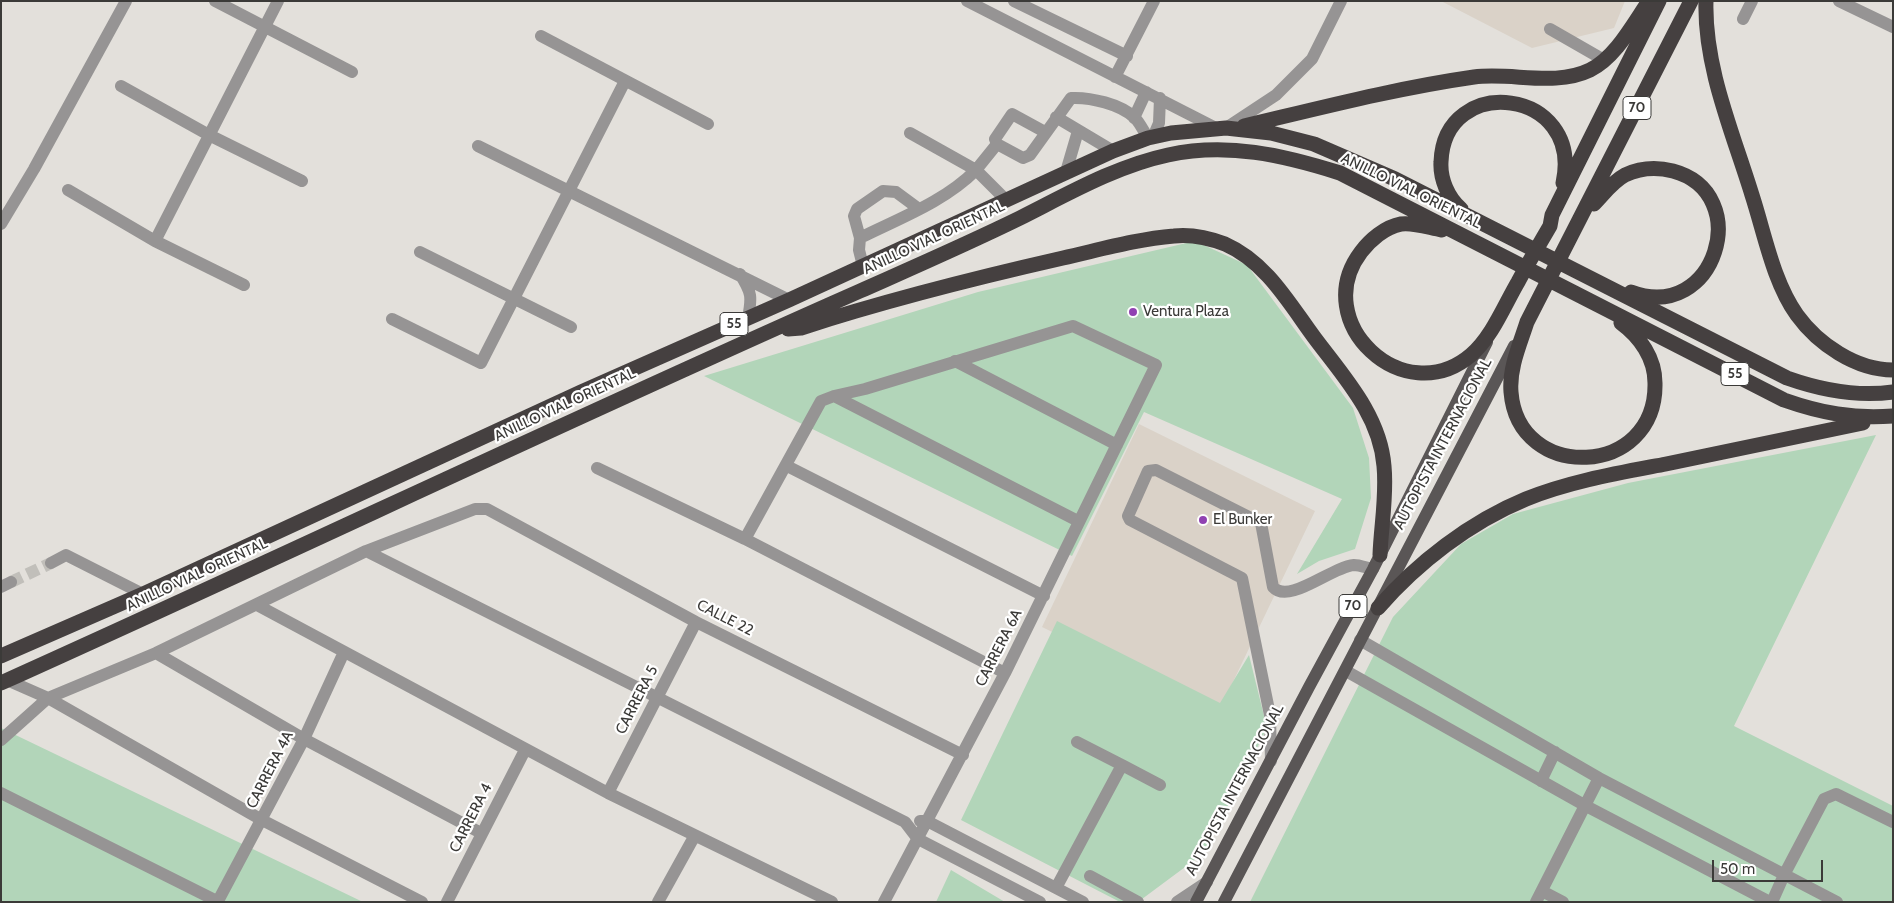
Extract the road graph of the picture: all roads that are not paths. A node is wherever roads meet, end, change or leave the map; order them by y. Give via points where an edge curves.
1 (126, 1) edge
2 (215, 1) edge
3 (278, 1) edge
4 (967, 1) edge
5 (1014, 1) edge
6 (1154, 1) edge
7 (1341, 1) edge
8 (1649, 1) edge
9 (1659, 1) edge
10 (1691, 1) edge
11 (1706, 1) edge
12 (1752, 1) edge
13 (1839, 1) edge
14 (1743, 19) dead end
15 (1893, 27) edge
16 (264, 28) junction
17 (1550, 29) dead end
18 (541, 36) dead end
19 (1126, 56) junction
20 (1604, 60) junction
21 (352, 72) dead end
22 (1115, 77) junction
23 (625, 81) junction
24 (121, 86) dead end
25 (1146, 92) junction
26 (1160, 98) junction
27 (1056, 117) junction
28 (1134, 118) junction
29 (708, 124) dead end
30 (1226, 128) junction
31 (1078, 131) junction
32 (1045, 132) junction
33 (910, 134) dead end
34 (209, 135) junction
35 (1151, 138) junction
36 (997, 144) junction
37 (478, 146) dead end
38 (1113, 151) junction
39 (976, 170) junction
40 (1066, 172) junction
41 (302, 181) dead end
42 (568, 189) junction
43 (68, 190) dead end
44 (1006, 200) junction
45 (920, 209) junction
46 (1582, 216) junction
47 (1551, 220) junction
48 (1478, 221) junction
49 (1, 224) edge
50 (1456, 232) junction
51 (860, 238) junction
52 (155, 241) junction
53 (420, 252) dead end
54 (863, 266) junction
55 (740, 274) junction
56 (1597, 281) junction
57 (244, 286) dead end
58 (1587, 299) junction
59 (514, 300) junction
60 (789, 300) junction
61 (1504, 308) junction
62 (748, 318) junction
63 (392, 319) dead end
64 (1527, 322) junction
65 (571, 326) dead end
66 (771, 330) junction
67 (955, 361) junction
68 (1893, 370) edge
69 (1893, 392) edge
70 (834, 396) junction
71 (1893, 416) edge
72 (1117, 444) junction
73 (787, 466) junction
74 (597, 468) dead end
75 (1078, 521) junction
76 (745, 539) junction
77 (366, 551) junction
78 (1380, 555) junction
79 (52, 564) tunnel mouth
80 (1373, 569) junction
81 (143, 594) junction
82 (1044, 596) junction
83 (257, 605) junction
84 (1378, 608) junction
85 (696, 622) junction
86 (1360, 640) junction
87 (344, 652) junction
88 (156, 653) junction
89 (1, 656) edge
90 (1346, 671) junction
91 (1005, 673) junction
92 (4, 681) edge
93 (658, 695) junction
94 (48, 698) junction
95 (304, 739) junction
96 (1, 740) edge
97 (1077, 742) dead end
98 (525, 750) junction
99 (1555, 752) junction
100 (963, 755) junction
101 (1272, 761) junction
102 (1122, 765) junction
103 (1599, 778) junction
104 (1542, 781) junction
105 (1160, 785) dead end
106 (1, 793) edge
107 (608, 793) junction
108 (1586, 806) junction
109 (262, 820) junction
110 (927, 821) junction
111 (906, 822) junction
112 (1893, 822) edge
113 (481, 833) junction
114 (694, 837) junction
115 (918, 839) junction
116 (1784, 875) junction
117 (1090, 876) dead end
118 (1206, 882) junction
119 (1056, 888) junction
120 (1539, 896) edge
121 (219, 902) edge
122 (422, 902) edge
123 (447, 902) edge
124 (658, 902) edge
125 (832, 902) edge
126 (884, 902) edge
127 (1040, 902) edge
128 (1083, 902) edge
129 (1138, 902) edge
130 (1177, 902) edge
131 (1196, 902) edge
132 (1224, 902) edge
133 (1563, 902) edge
134 (1771, 902) edge
135 (1837, 902) edge

1 - 49 street
2 - 16 street
3 - 16 street
4 - 22 street
5 - 19 street
6 - 19 street
7 - 30 street via 1312,59 1276,95
8 - 20 highway
9 - 47 highway, AUTOPISTA INTERNACIONAL / 70
10 - 46 highway, AUTOPISTA INTERNACIONAL / 70
11 - 68 highway via 1707,35 1717,81 1786,297 1804,324 1830,347 1856,362
12 - 14 street
13 - 15 street
16 - 21 street
16 - 34 street
17 - 20 street
18 - 23 street
19 - 22 street
20 - 30 highway via 1590,70 1565,77 1475,77
22 - 25 street
23 - 29 street
23 - 42 street
24 - 34 street
25 - 26 street
25 - 28 street
26 - 30 street
26 - 35 street via 1159,123
27 - 28 street via 1071,98 1084,97 1120,109
27 - 31 street
27 - 32 street
28 - 35 street
30 - 35 highway, ANILLO VIAL ORIENTAL / 55
30 - 48 highway, ANILLO VIAL ORIENTAL / 55 via 1286,136 1327,149
31 - 38 street
31 - 40 street
32 - 36 street via 1030,155 1023,158
32 - 36 street via 1012,114 995,139
33 - 39 street
34 - 41 street
34 - 52 street
35 - 38 highway, ANILLO VIAL ORIENTAL / 55
36 - 39 street
37 - 42 street
38 - 40 highway, ANILLO VIAL ORIENTAL / 55
39 - 44 street
39 - 45 street via 962,184
40 - 44 highway, ANILLO VIAL ORIENTAL / 55
42 - 55 street
42 - 59 street
43 - 52 street
44 - 54 highway, ANILLO VIAL ORIENTAL / 55
45 - 51 street
45 - 51 street via 896,192 883,191 857,209 854,216
46 - 56 highway via 1624,176 1655,168 1677,172 1696,183 1710,200 1718,220 1718,242 1712,262 1698,280 1680,292 1648,296
46 - 64 highway, AUTOPISTA INTERNACIONAL / 70
47 - 48 highway via 1566,170 1559,135 1534,109 1500,101 1477,106 1467,112 1451,130 1442,152 1445,187 1458,207
47 - 61 highway, AUTOPISTA INTERNACIONAL / 70
48 - 56 highway, ANILLO VIAL ORIENTAL / 55
50 - 58 highway, ANILLO VIAL ORIENTAL / 55
50 - 61 highway via 1402,224 1382,233 1365,247 1352,266 1347,288 1350,321 1361,341 1376,357 1396,368 1418,373 1440,370 1461,362 1478,348
50 - 66 highway, ANILLO VIAL ORIENTAL / 55 via 1340,173 1303,161 1246,151 1189,151 1164,155 1105,178 959,248
51 - 54 street
52 - 57 street
53 - 59 street
54 - 60 highway, ANILLO VIAL ORIENTAL / 55
55 - 60 street
55 - 62 street via 752,299
56 - 69 highway, ANILLO VIAL ORIENTAL / 55 via 1787,378 1839,391
58 - 64 highway via 1637,337 1650,357 1656,380 1653,404 1644,425 1628,443 1607,454 1584,458 1561,455 1540,444 1523,426 1513,405 1510,381
58 - 71 highway, ANILLO VIAL ORIENTAL / 55 via 1784,400 1832,415
59 - 63 street via 481,363
59 - 65 street
60 - 62 highway, ANILLO VIAL ORIENTAL / 55
61 - 78 main road, AUTOPISTA INTERNACIONAL / 70
62 - 81 highway, ANILLO VIAL ORIENTAL / 55
64 - 84 main road, AUTOPISTA INTERNACIONAL / 70
66 - 78 highway via 801,328 981,276 1145,240 1188,236 1219,242 1247,257 1268,275 1350,385 1372,421 1384,466
66 - 92 highway, ANILLO VIAL ORIENTAL / 55
67 - 70 street
67 - 72 street
67 - 72 street, CARRERA 6A via 1073,326 1156,365
70 - 73 street via 821,401
70 - 75 street
71 - 84 highway via 1610,476 1526,499 1477,525 1441,550 1394,589
72 - 75 street, CARRERA 6A
73 - 76 street
73 - 82 street
74 - 76 street
75 - 82 street, CARRERA 6A
76 - 91 street
77 - 83 street
77 - 85 street, CALLE 22 via 475,509 487,509
77 - 93 street
78 - 80 main road, AUTOPISTA INTERNACIONAL / 70
79 - 81 street via 66,555
80 - 101 main road, AUTOPISTA INTERNACIONAL / 70
80 - 101 street via 1355,565 1338,569 1288,594 1277,591 1273,587 1261,523 1156,470 1148,471 1128,516 1130,520 1242,578 1270,714
81 - 89 highway, ANILLO VIAL ORIENTAL / 55
82 - 91 street, CARRERA 6A
83 - 87 street
83 - 88 street
84 - 86 main road, AUTOPISTA INTERNACIONAL / 70
85 - 93 street, CARRERA 5
85 - 100 street, CALLE 22
86 - 90 main road, AUTOPISTA INTERNACIONAL / 70
86 - 99 street
87 - 95 street, CARRERA 4A
87 - 98 street
88 - 94 street
88 - 95 street
90 - 104 street
90 - 132 main road, AUTOPISTA INTERNACIONAL / 70
91 - 100 street, CARRERA 6A
92 - 94 street
93 - 107 street, CARRERA 5
93 - 111 street
94 - 96 street
94 - 109 street
95 - 109 street, CARRERA 4A
95 - 113 street
97 - 102 street
98 - 107 street
98 - 113 street, CARRERA 4
99 - 103 street
99 - 104 street
100 - 110 street, CARRERA 6A
101 - 118 main road, AUTOPISTA INTERNACIONAL / 70
102 - 105 street
102 - 119 street
103 - 108 street
103 - 116 street
104 - 108 street
106 - 121 street
107 - 114 street
108 - 120 street
108 - 134 street
109 - 121 street, CARRERA 4A
109 - 122 street
110 - 111 street
110 - 115 street, CARRERA 6A
110 - 119 street
111 - 115 street
112 - 116 street via 1836,794 1830,795 1824,798
113 - 123 street, CARRERA 4
114 - 124 street
114 - 125 street
115 - 126 street, CARRERA 6A
115 - 127 street
116 - 134 street
116 - 135 street
117 - 129 street
118 - 130 street
118 - 131 main road, AUTOPISTA INTERNACIONAL / 70
119 - 128 street
120 - 133 street

